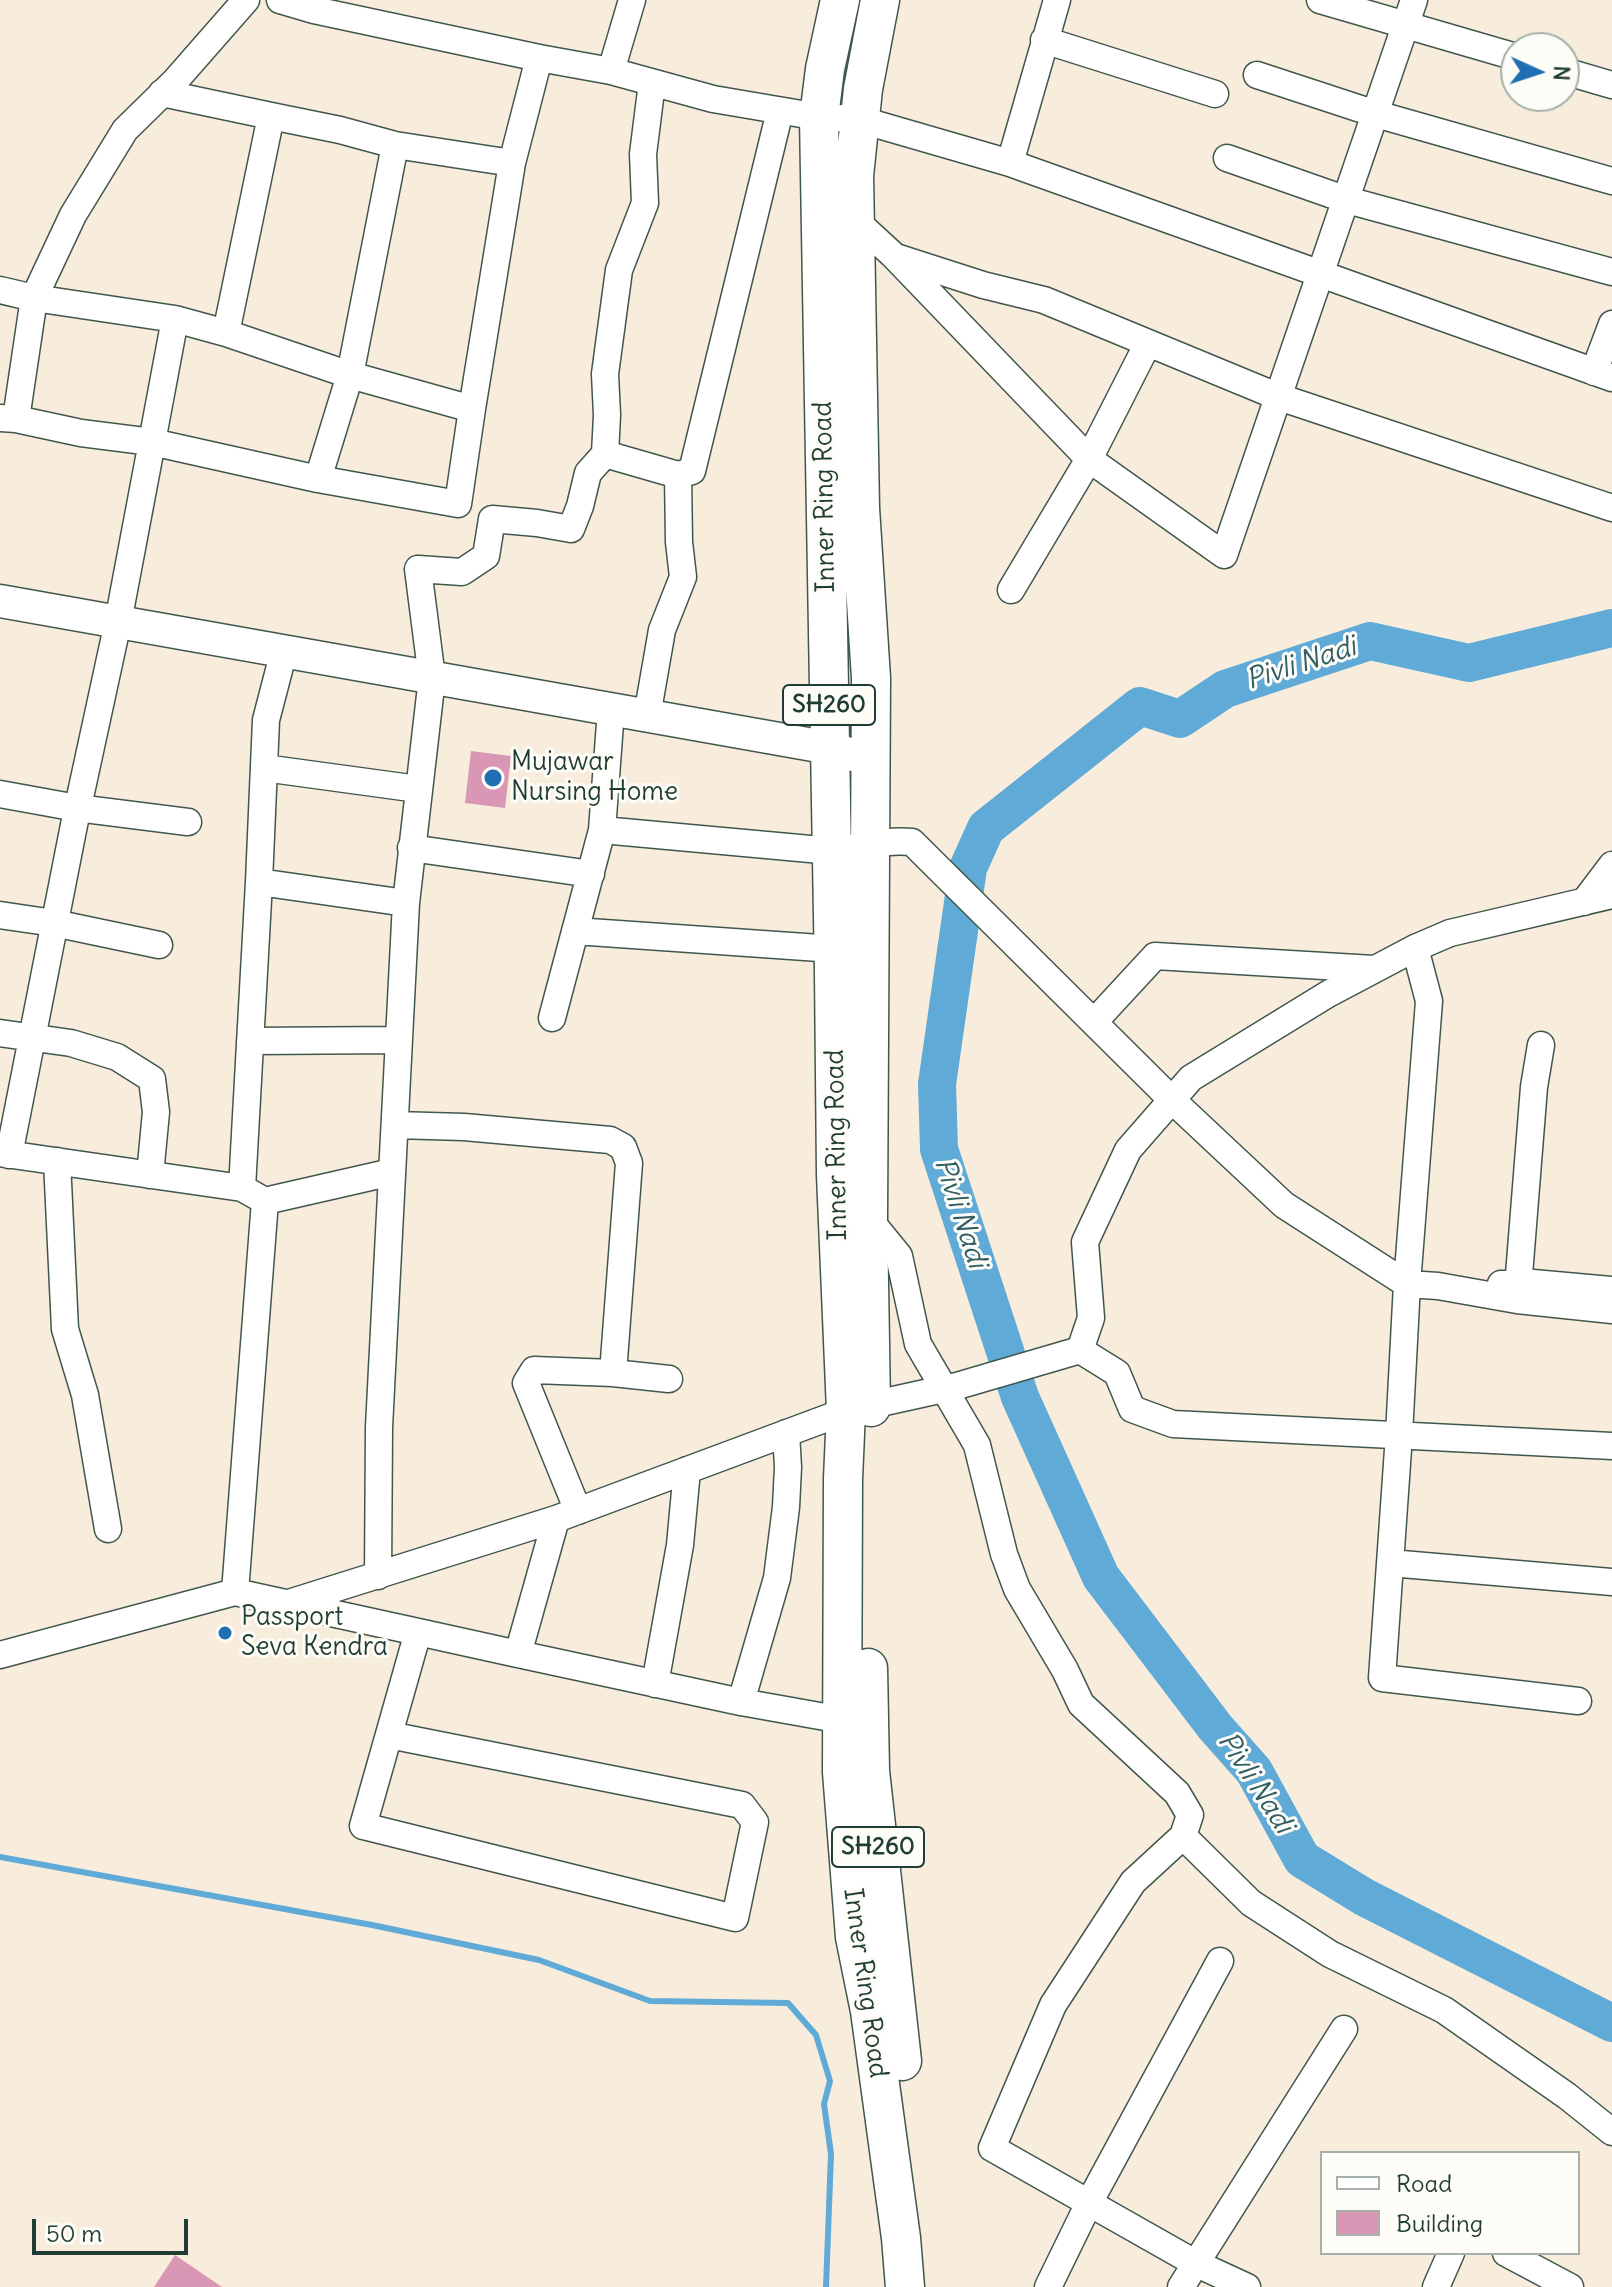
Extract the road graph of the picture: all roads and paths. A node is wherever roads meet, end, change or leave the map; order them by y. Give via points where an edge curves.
1 (246, 0) edge
2 (280, 0) edge
3 (632, 0) edge
4 (840, 0) edge
5 (880, 0) edge
6 (1057, 0) edge
7 (1320, 0) edge
8 (315, 5) edge
9 (1410, 12) edge
10 (1044, 40) junction
11 (1500, 50) edge
12 (539, 58) junction
13 (611, 71) junction
14 (1257, 75) dead end
15 (1580, 76) edge
16 (652, 83) junction
17 (1612, 85) edge
18 (162, 93) junction
19 (1215, 94) dead end
20 (780, 111) junction
21 (1376, 114) junction
22 (271, 116) junction
23 (819, 117) junction
24 (858, 119) junction
25 (395, 145) junction
26 (1227, 158) dead end
27 (512, 163) junction
28 (1010, 163) junction
29 (1612, 181) edge
30 (1347, 200) junction
31 (855, 220) junction
32 (893, 255) junction
33 (1612, 272) edge
34 (1322, 274) junction
35 (0, 290) edge
36 (34, 298) junction
37 (175, 319) junction
38 (1612, 324) edge
39 (226, 333) junction
40 (1148, 343) junction
41 (350, 375) junction
42 (1603, 375) edge
43 (1279, 397) junction
44 (472, 409) junction
45 (8, 418) edge
46 (152, 442) junction
47 (605, 454) junction
48 (1089, 459) junction
49 (678, 475) junction
50 (318, 479) junction
51 (458, 504) junction
52 (1612, 508) edge
53 (492, 519) junction
54 (1011, 590) dead end
55 (0, 601) edge
56 (118, 622) junction
57 (284, 651) junction
58 (432, 678) junction
59 (611, 710) junction
60 (647, 716) junction
61 (830, 748) junction
62 (870, 760) junction
63 (264, 768) junction
64 (418, 789) junction
65 (0, 794) edge
66 (77, 808) junction
67 (188, 822) dead end
68 (602, 830) junction
69 (869, 846) junction
70 (411, 848) junction
71 (832, 851) junction
72 (1612, 865) edge
73 (591, 874) junction
74 (259, 882) junction
75 (1612, 895) edge
76 (1584, 902) junction
77 (406, 903) junction
78 (0, 915) edge
79 (54, 923) junction
80 (575, 931) junction
81 (159, 945) dead end
82 (1415, 948) junction
83 (834, 949) junction
84 (1377, 969) junction
85 (552, 1018) dead end
86 (1094, 1022) junction
87 (0, 1033) edge
88 (32, 1038) junction
89 (399, 1040) junction
90 (250, 1041) junction
91 (1541, 1045) dead end
92 (1172, 1100) junction
93 (395, 1125) junction
94 (5, 1154) edge
95 (57, 1161) junction
96 (392, 1172) junction
97 (150, 1175) junction
98 (254, 1194) junction
99 (868, 1218) junction
100 (1407, 1284) junction
101 (1612, 1290) edge
102 (1517, 1291) junction
103 (1612, 1310) edge
104 (1080, 1350) junction
105 (613, 1373) junction
106 (669, 1379) dead end
107 (950, 1387) junction
108 (859, 1408) junction
109 (786, 1433) junction
110 (1399, 1435) junction
111 (1612, 1446) edge
112 (687, 1470) junction
113 (567, 1515) junction
114 (108, 1529) dead end
115 (1390, 1563) junction
116 (378, 1576) junction
117 (1612, 1582) edge
118 (235, 1592) junction
119 (289, 1604) junction
120 (418, 1632) junction
121 (518, 1654) junction
122 (0, 1655) edge
123 (655, 1684) junction
124 (1578, 1701) dead end
125 (741, 1702) junction
126 (856, 1721) junction
127 (389, 1735) junction
128 (1183, 1836) junction
129 (1220, 1961) dead end
130 (1344, 2029) dead end
131 (1612, 2132) edge
132 (1089, 2203) junction
133 (1450, 2255) edge
134 (1510, 2255) edge
135 (1195, 2263) junction
136 (905, 2287) edge
137 (929, 2287) edge
138 (1048, 2287) edge
139 (1181, 2287) edge
140 (1247, 2287) edge
141 (1436, 2287) edge
142 (1570, 2287) edge

1 - 18 street
2 - 8 street
3 - 13 street
4 - 23 highway, Inner Ring Road / SH260
5 - 24 highway, Inner Ring Road / SH260
6 - 10 street
7 - 9 street
8 - 12 street
9 - 11 street
9 - 21 street
10 - 19 street
10 - 28 street
12 - 13 street
12 - 27 street
13 - 16 street
14 - 21 street
15 - 17 street
16 - 20 street
16 - 47 street via 643,154 645,203 619,270 605,374
18 - 22 street
18 - 36 street via 125,130 73,215
20 - 23 street
20 - 49 street via 692,471
21 - 29 street
21 - 30 street
22 - 25 street
22 - 39 street
23 - 24 street
23 - 61 highway, Inner Ring Road / SH260
24 - 28 street
24 - 31 highway, Inner Ring Road / SH260
25 - 27 street
25 - 41 street
26 - 30 street
27 - 44 street
28 - 34 street
30 - 33 street
30 - 34 street
31 - 32 street
31 - 62 highway, Inner Ring Road / SH260
32 - 40 street via 1044,300
32 - 48 street
34 - 42 street
34 - 43 street
35 - 36 street
36 - 37 street
36 - 45 street
37 - 39 street
37 - 46 street
38 - 42 street
39 - 41 street
40 - 43 street
40 - 48 street
41 - 44 street
41 - 50 street
43 - 48 street via 1224,555
43 - 52 street
44 - 51 street
45 - 46 street
46 - 50 street
46 - 56 street
47 - 49 street
47 - 53 street via 588,473 571,529
48 - 54 street
49 - 60 street via 683,577 662,630
50 - 51 street
51 - 53 street
53 - 58 street via 486,556 462,572 418,569
55 - 56 main road
56 - 57 main road
56 - 66 street
57 - 58 main road
57 - 63 street via 266,720
58 - 59 main road
58 - 64 street
59 - 60 main road
59 - 68 street
60 - 61 main road
61 - 62 main road
61 - 71 highway, Inner Ring Road / SH260
62 - 69 highway, Inner Ring Road / SH260
63 - 64 street
63 - 74 street
64 - 70 street
65 - 66 street
66 - 67 street
66 - 79 street
68 - 71 street
68 - 73 street
69 - 71 street
69 - 86 street via 912,842
69 - 99 highway, Inner Ring Road / SH260
70 - 73 street
70 - 77 street
71 - 83 highway, Inner Ring Road / SH260
72 - 76 street
73 - 80 street
74 - 77 street
74 - 90 street
75 - 76 street
76 - 82 street via 1450,933
77 - 89 street
78 - 79 street
79 - 81 street
79 - 88 street
80 - 83 street
80 - 85 street
82 - 84 street
82 - 100 street via 1429,1001
83 - 108 highway, Inner Ring Road / SH260 via 836,1175
84 - 86 street via 1155,956
84 - 92 street via 1191,1078
86 - 92 street
87 - 88 street
88 - 94 street
88 - 97 street via 117,1057 152,1079 156,1112
89 - 90 street
89 - 93 street
90 - 98 street
91 - 102 street
92 - 100 street via 1284,1205
92 - 104 street via 1128,1150 1085,1242 1091,1318
93 - 96 street
93 - 105 street via 610,1140 623,1147 629,1163
94 - 95 street
95 - 97 street
95 - 114 street via 65,1329 85,1395
96 - 98 street
96 - 116 street via 379,1427
97 - 98 street
98 - 118 street
99 - 107 street via 899,1256 918,1344
99 - 108 highway, Inner Ring Road / SH260
100 - 102 street
100 - 110 street
101 - 102 street via 1533,1283
102 - 103 street
104 - 107 street
104 - 110 street via 1117,1373 1132,1409 1173,1424
105 - 106 street
105 - 113 street via 534,1370 526,1383
107 - 108 street
107 - 128 street via 977,1445 1017,1589 1081,1704 1177,1793 1190,1815
108 - 109 street
108 - 126 highway, Inner Ring Road / SH260 via 843,1479
109 - 112 street
109 - 125 street via 786,1507 777,1578
110 - 111 street
110 - 115 street
112 - 113 street
112 - 123 street via 680,1545
113 - 116 street
113 - 121 street
115 - 117 street
115 - 124 street via 1382,1678
116 - 119 street
118 - 119 street
118 - 122 street
119 - 120 street
120 - 121 street
120 - 127 street
121 - 123 street
123 - 125 street
125 - 126 street
126 - 136 highway, Inner Ring Road / SH260 via 842,1772 855,1937 870,2011
126 - 137 highway, Inner Ring Road / SH260 via 870,1771
127 - 127 street via 742,1805 755,1822 735,1918 363,1826
128 - 131 street via 1251,1903 1330,1954 1444,2010
128 - 132 street via 1133,1882 1053,2005 992,2148
129 - 132 street
130 - 135 street
132 - 135 street
132 - 138 street
133 - 141 street
134 - 142 street
135 - 139 street
135 - 140 street

